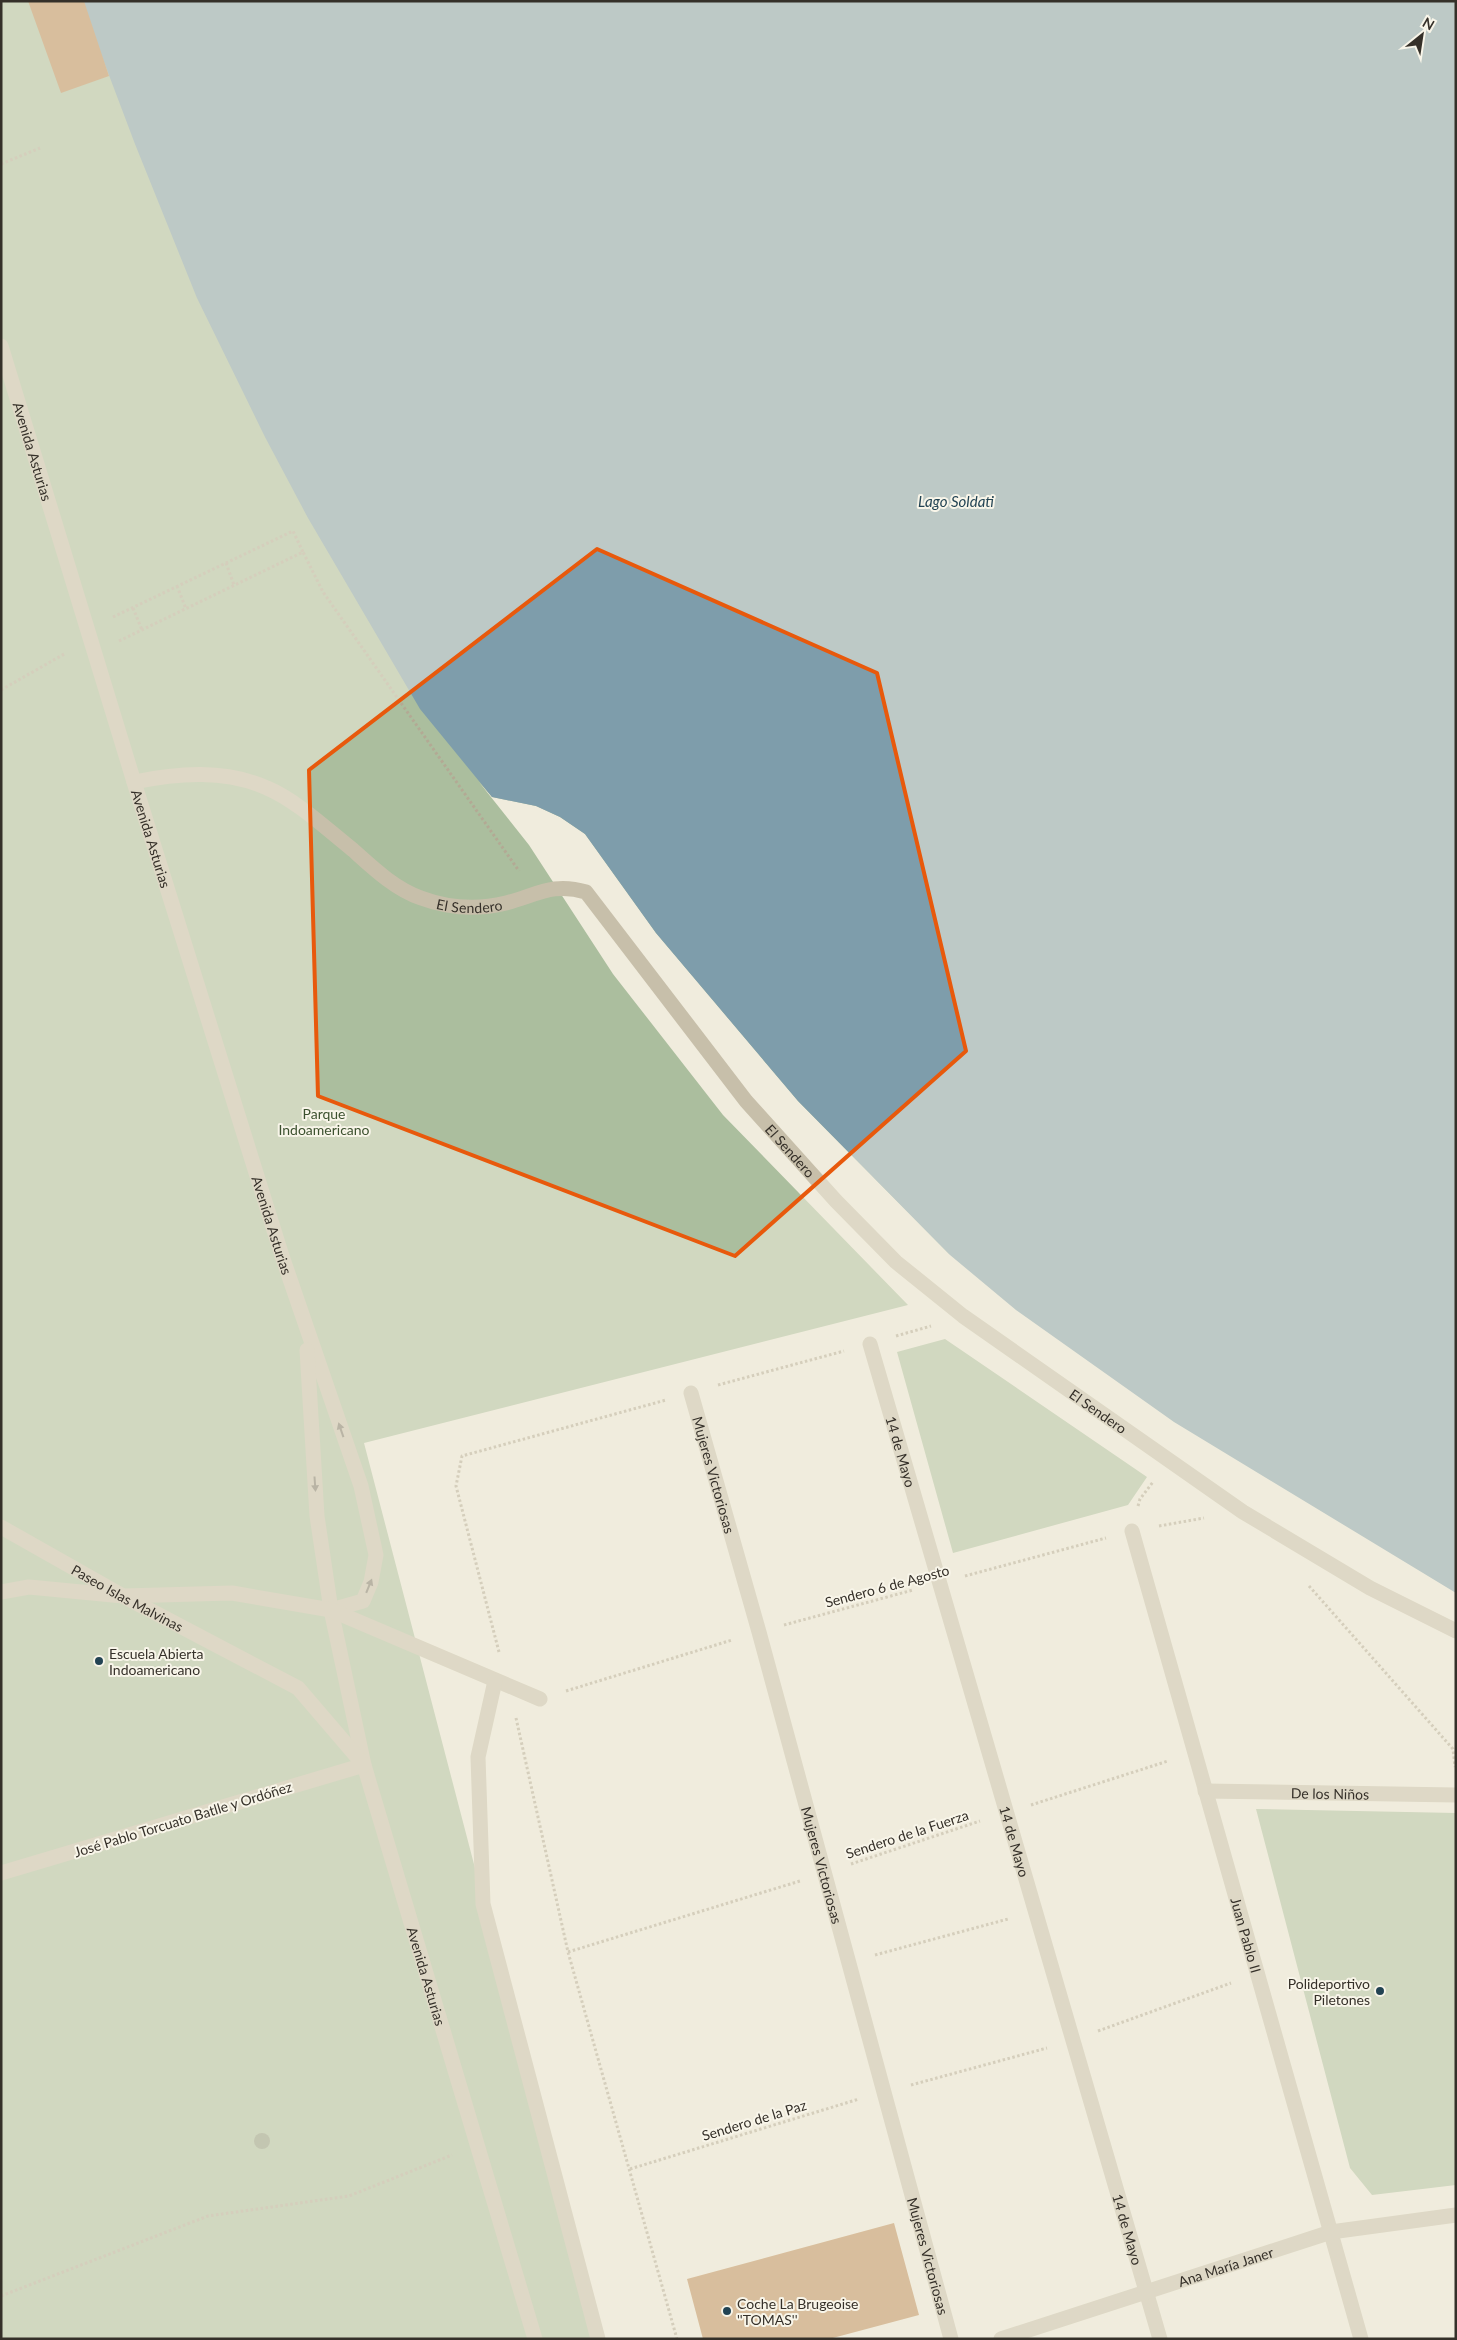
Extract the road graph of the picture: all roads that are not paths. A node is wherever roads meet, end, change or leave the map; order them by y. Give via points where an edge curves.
1 (1, 346) edge
2 (134, 782) junction
3 (306, 1331) junction
4 (870, 1344) dead end
5 (690, 1393) dead end
6 (1, 1527) edge
7 (1132, 1531) road end
8 (1, 1592) edge
9 (123, 1596) junction
10 (331, 1610) junction
11 (1456, 1631) edge
12 (502, 1683) junction
13 (540, 1699) road end
14 (364, 1765) junction
15 (1206, 1791) junction
16 (1456, 1795) edge
17 (1, 1873) edge
18 (1456, 2215) edge
19 (1331, 2232) junction
20 (1147, 2292) junction
21 (535, 2339) edge
22 (598, 2339) edge
23 (951, 2339) edge
24 (1001, 2339) edge
25 (1160, 2339) edge
26 (1361, 2339) edge

1 - 2 street, Avenida Asturias
2 - 3 street, Avenida Asturias
2 - 11 street, El Sendero via 166,775 219,774 269,788 321,824 385,878 420,898 466,908 504,903 556,887 586,892 746,1101 836,1202 896,1262 963,1316 1244,1512 1370,1588
3 -> 10 street, Avenida Asturias via 318,1516
10 -> 3 street, Avenida Asturias via 363,1600 371,1582 376,1555 361,1486
4 - 20 street, 14 de Mayo
5 - 23 street, Mujeres Victoriosas via 759,1632
6 - 9 street, Paseo Islas Malvinas
7 - 15 street, Juan Pablo II
8 - 9 street via 29,1587
9 - 10 street via 232,1593
9 - 14 street, Paseo Islas Malvinas via 298,1688
10 - 12 street
10 - 14 street, Avenida Asturias
12 - 13 street
12 - 22 street via 478,1756 483,1904
14 - 17 street, José Pablo Torcuato Batlle y Ordóñez
14 - 21 street, Avenida Asturias
15 - 16 street, De los Niños
15 - 19 street, Juan Pablo II
18 - 19 street, Ana María Janer
19 - 20 street, Ana María Janer
19 - 26 street, Juan Pablo II
20 - 24 street, Ana María Janer
20 - 25 street, 14 de Mayo

